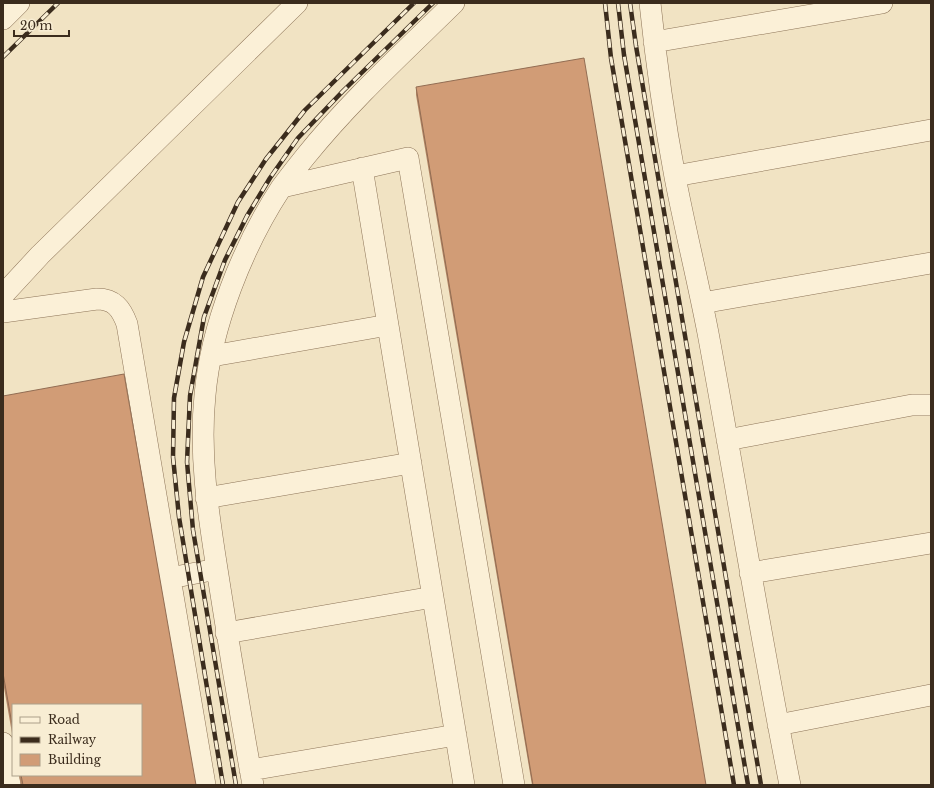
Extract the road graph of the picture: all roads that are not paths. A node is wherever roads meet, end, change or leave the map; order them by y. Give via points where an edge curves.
1 (19, 3) edge
2 (296, 3) edge
3 (454, 3) edge
4 (650, 3) edge
5 (882, 3) edge
6 (3, 19) edge
7 (654, 42) junction
8 (931, 130) edge
9 (362, 168) junction
10 (675, 176) junction
11 (282, 187) junction
12 (931, 263) edge
13 (3, 295) edge
14 (702, 304) junction
15 (3, 312) edge
16 (388, 325) junction
17 (212, 356) junction
18 (931, 405) edge
19 (727, 440) junction
20 (411, 463) junction
21 (206, 498) junction
22 (931, 542) edge
23 (217, 569) junction
24 (750, 573) junction
25 (170, 578) junction
26 (433, 597) junction
27 (226, 633) junction
28 (931, 695) edge
29 (778, 725) junction
30 (456, 736) junction
31 (3, 743) edge
32 (252, 778) edge
33 (10, 785) edge
34 (205, 785) edge
35 (464, 785) edge
36 (514, 785) edge
37 (790, 785) edge

1 - 6 street
2 - 13 street via 40,255
3 - 11 street via 346,108
4 - 7 street
5 - 7 street
7 - 10 street
8 - 10 street
9 - 11 street
9 - 16 street
9 - 36 street via 408,158
10 - 14 street
11 - 17 street via 241,261 222,313
12 - 14 street
14 - 19 street
15 - 25 street via 106,299 123,313 127,324
16 - 17 street
16 - 20 street
17 - 21 street via 205,403 203,449
18 - 19 street via 912,405
19 - 24 street
20 - 21 street
20 - 26 street
21 - 23 street
22 - 24 street
23 - 25 street
23 - 27 street
24 - 29 street
25 - 34 street
26 - 27 street
26 - 30 street
27 - 32 street
28 - 29 street
29 - 37 street
30 - 32 street
30 - 35 street
31 - 33 street

